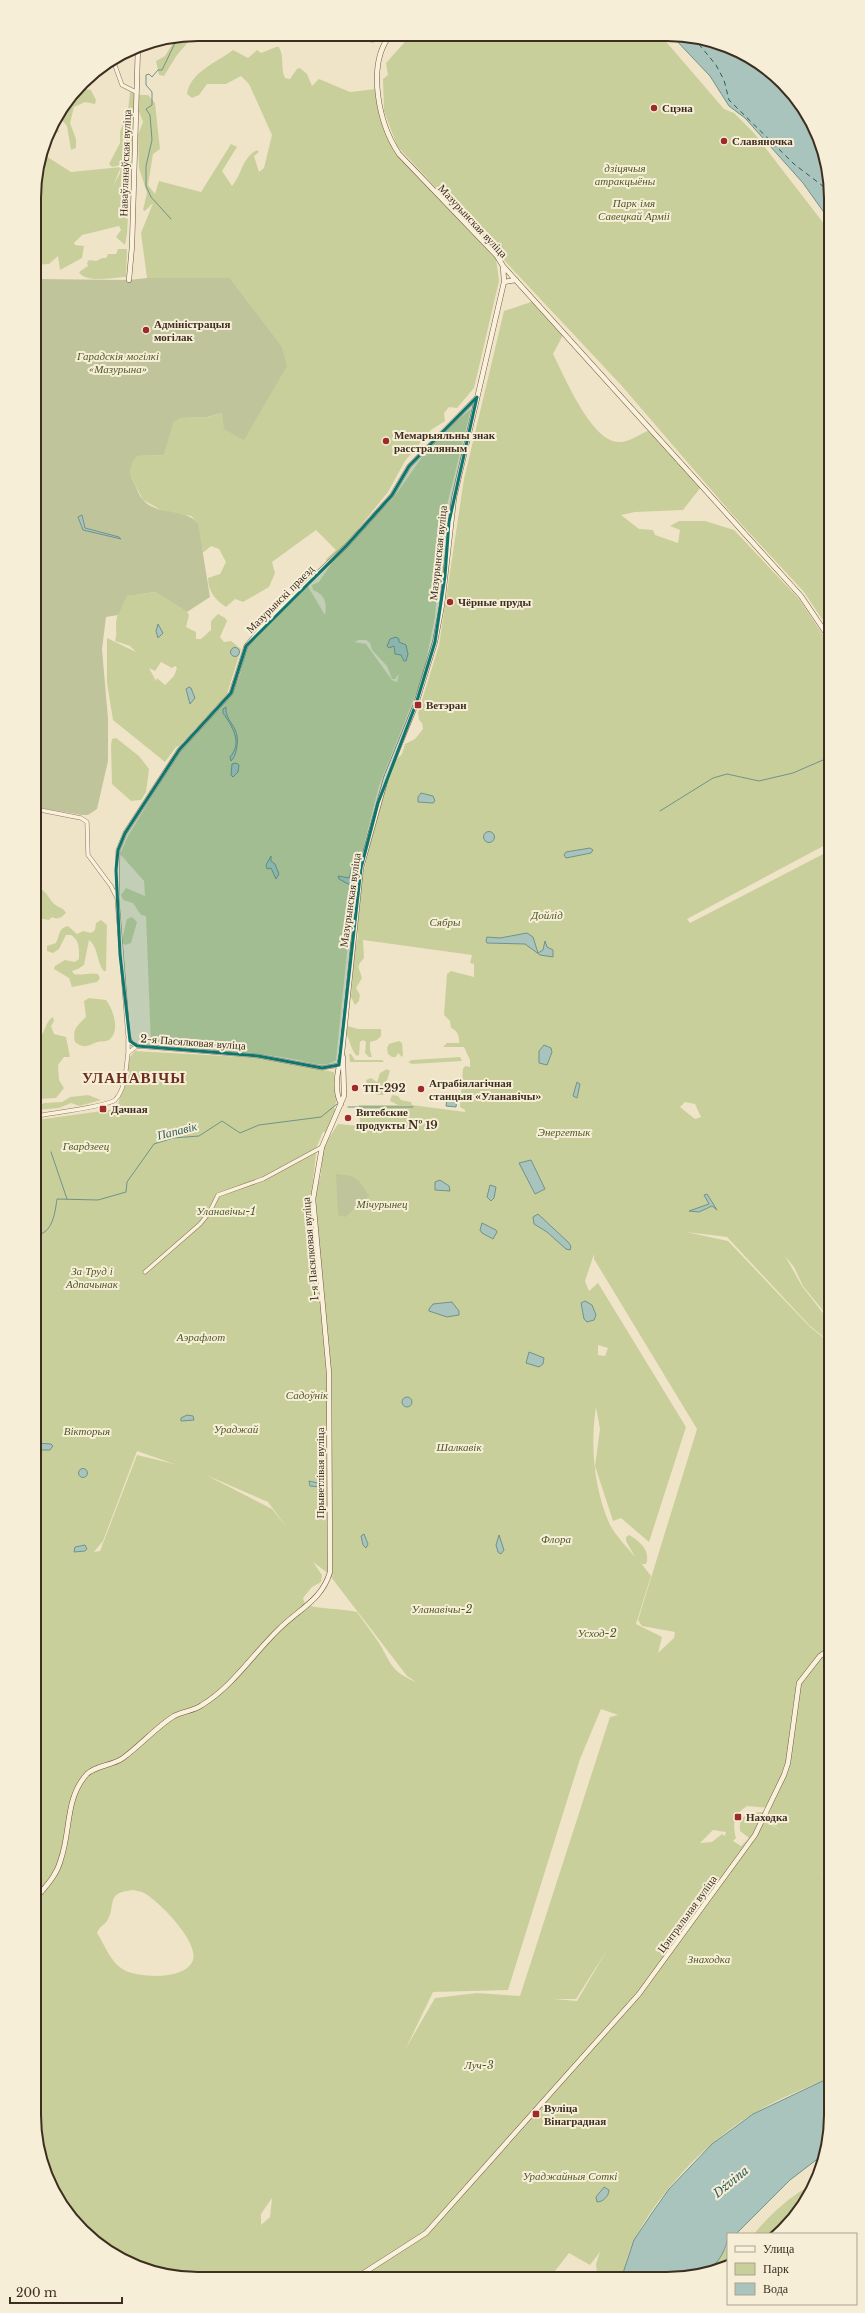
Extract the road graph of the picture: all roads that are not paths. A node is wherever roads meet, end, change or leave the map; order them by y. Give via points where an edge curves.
1 (387, 41) edge
2 (138, 53) edge
3 (115, 65) edge
4 (136, 92) junction
5 (503, 266) junction
6 (129, 280) dead end
7 (516, 280) junction
8 (504, 282) junction
9 (477, 396) junction
10 (824, 630) edge
11 (41, 810) edge
12 (117, 898) junction
13 (128, 1036) junction
14 (136, 1046) junction
15 (128, 1053) junction
16 (342, 1066) junction
17 (341, 1104) junction
18 (41, 1115) edge
19 (322, 1147) junction
20 (145, 1272) dead end
21 (329, 1373) joint
22 (824, 1653) edge
23 (41, 1892) edge
24 (365, 2272) edge

1 - 5 street, Мазурынская вуліца via 379,57 378,87 381,114 390,140 399,154 497,256
2 - 4 street, Наваўланаўская вуліца
3 - 4 street via 122,85
4 - 6 street, Наваўланаўская вуліца
5 - 7 street
5 - 8 street, Мазурынская вуліца
7 - 8 street
7 - 10 street via 802,596
8 - 9 street, Мазурынская вуліца
9 - 12 street, Мазурынскі праезд via 409,466 392,495 347,545 266,622 246,646 231,692 179,750 125,833 118,850
9 - 16 street, Мазурынская вуліца via 449,522 445,576 435,642 416,704 386,778 362,868
11 - 12 street via 81,818 86,822 88,855
12 - 13 street, Мазурынскі праезд
13 - 14 street via 131,1043
13 - 15 street, Мазурынскі праезд
14 - 15 street, 2-я Пасялковая вуліца
14 - 16 street, 2-я Пасялковая вуліца via 258,1056 322,1068
15 - 18 street, 2-я Пасялковая вуліца via 123,1086 114,1100 97,1106
16 - 17 street, 1-я Пасялковая вуліца via 345,1082
16 - 17 street via 337,1096
17 - 19 street, 1-я Пасялковая вуліца
19 - 20 street via 263,1179 218,1195 200,1224
19 - 21 street, 1-я Пасялковая вуліца via 313,1199
21 - 23 street, Прыветлівая вуліца via 330,1572 326,1585 316,1598 280,1628 245,1669 202,1706 176,1715 155,1729 121,1760 87,1774 71,1803 61,1860 53,1879
22 - 24 street, Цэнтральная вуліца via 799,1683 784,1775 755,1835 654,1975 426,2233

